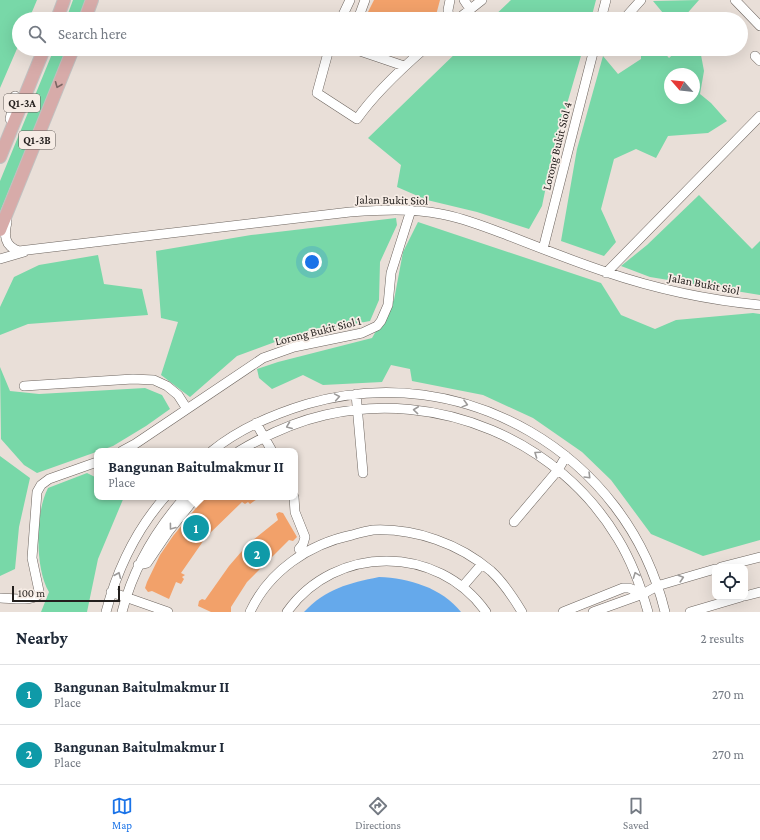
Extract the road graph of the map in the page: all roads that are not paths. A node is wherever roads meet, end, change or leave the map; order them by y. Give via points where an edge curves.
1 (64, 0) edge
2 (92, 0) edge
3 (350, 0) edge
4 (365, 0) edge
5 (450, 0) edge
6 (464, 0) edge
7 (482, 0) edge
8 (606, 0) edge
9 (641, 0) edge
10 (735, 0) edge
11 (470, 9) junction
12 (60, 12) edge
13 (88, 12) edge
14 (344, 12) edge
15 (361, 12) edge
16 (448, 12) edge
17 (466, 12) edge
18 (603, 12) edge
19 (630, 12) edge
20 (747, 12) edge
21 (748, 14) edge
22 (760, 26) edge
23 (41, 56) edge
24 (70, 56) edge
25 (327, 56) edge
26 (375, 56) edge
27 (416, 56) edge
28 (592, 56) edge
29 (404, 66) junction
30 (15, 96) dead end
31 (760, 116) edge
32 (10, 133) junction
33 (0, 149) edge
34 (0, 153) edge
35 (0, 157) edge
36 (10, 208) junction
37 (411, 210) junction
38 (0, 230) edge
39 (543, 249) junction
40 (35, 250) junction
41 (0, 259) edge
42 (606, 272) junction
43 (760, 305) edge
44 (24, 386) dead end
45 (356, 394) junction
46 (188, 409) junction
47 (358, 409) junction
48 (256, 423) junction
49 (263, 437) junction
50 (128, 448) edge
51 (217, 448) edge
52 (244, 448) edge
53 (270, 448) edge
54 (566, 456) junction
55 (94, 463) edge
56 (558, 470) junction
57 (363, 473) dead end
58 (162, 500) edge
59 (183, 500) edge
60 (194, 500) edge
61 (294, 500) edge
62 (514, 522) dead end
63 (299, 549) dead end
64 (760, 557) edge
65 (482, 564) junction
66 (733, 564) edge
67 (138, 565) junction
68 (712, 570) edge
69 (463, 586) junction
70 (657, 586) junction
71 (111, 592) junction
72 (760, 592) edge
73 (642, 594) junction
74 (748, 595) edge
75 (126, 597) junction
76 (0, 598) edge
77 (729, 600) edge
78 (717, 603) junction
79 (106, 612) edge
80 (122, 612) edge
81 (168, 612) edge
82 (250, 612) edge
83 (287, 612) edge
84 (486, 612) edge
85 (522, 612) edge
86 (563, 612) edge
87 (593, 612) edge
88 (648, 612) edge
89 (665, 612) edge
90 (690, 612) edge
91 (711, 612) edge

1 - 12 main road
2 - 13 main road
3 - 14 street
4 - 15 street
5 - 16 street
6 - 11 street
7 - 11 street
8 - 18 street
9 - 19 street
10 - 20 street
11 - 17 street
21 - 22 street
23 - 32 main road, Q1-3A
24 -> 36 main road, Q1-3B
25 - 29 street via 317,93 357,119
26 - 29 street
27 - 29 street
28 - 39 street, Lorong Bukit Siol 4
30 - 33 street
31 - 42 street
32 - 34 main road
32 - 35 main road, Q1-3A
36 - 38 main road, Q1-3B
36 - 40 street via 4,236 8,244 19,251
37 - 39 street, Jalan Bukit Siol via 471,221
37 - 40 street, Jalan Bukit Siol via 350,212
37 - 46 street, Lorong Bukit Siol 1 via 391,273 388,306 377,326 362,333 294,347 263,358
39 - 42 street, Jalan Bukit Siol
40 - 41 street
42 - 43 street, Jalan Bukit Siol via 703,298
44 - 46 street via 154,380 178,395
45 - 47 street
48 -> 45 street via 288,409 322,399
45 -> 54 street via 394,392 468,404 503,417 536,434
46 - 50 street, Lorong Bukit Siol 1
47 -> 49 street via 293,424
56 -> 47 street via 507,436 464,420 419,410
47 - 57 street
48 - 49 street
48 - 51 street
49 - 52 street
49 - 53 street
54 - 56 street
54 -> 70 street via 610,499 628,524 643,551
55 - 76 street via 41,485 36,498 32,558 38,595 28,599
56 - 62 street
73 -> 56 street via 632,566 618,539 601,514
71 -> 58 street via 128,550 152,511
59 - 67 street via 153,538
60 -> 67 street via 147,563
61 - 63 street via 295,512 305,537
64 - 66 street
65 - 69 street
65 - 82 street via 463,552 429,538 403,532 372,530 342,537 313,548 296,559 270,581
65 - 85 street via 507,588
67 - 75 street
70 -> 68 street
69 - 83 street via 437,571 411,563 385,560 356,563 320,579 294,602
69 - 84 street
70 - 73 street
70 - 89 street
71 - 75 street
71 - 79 street
72 - 74 street
73 - 86 street via 623,588
73 - 87 street
73 - 88 street
75 - 80 street
75 - 81 street
77 - 78 street
78 - 90 street
78 - 91 street

